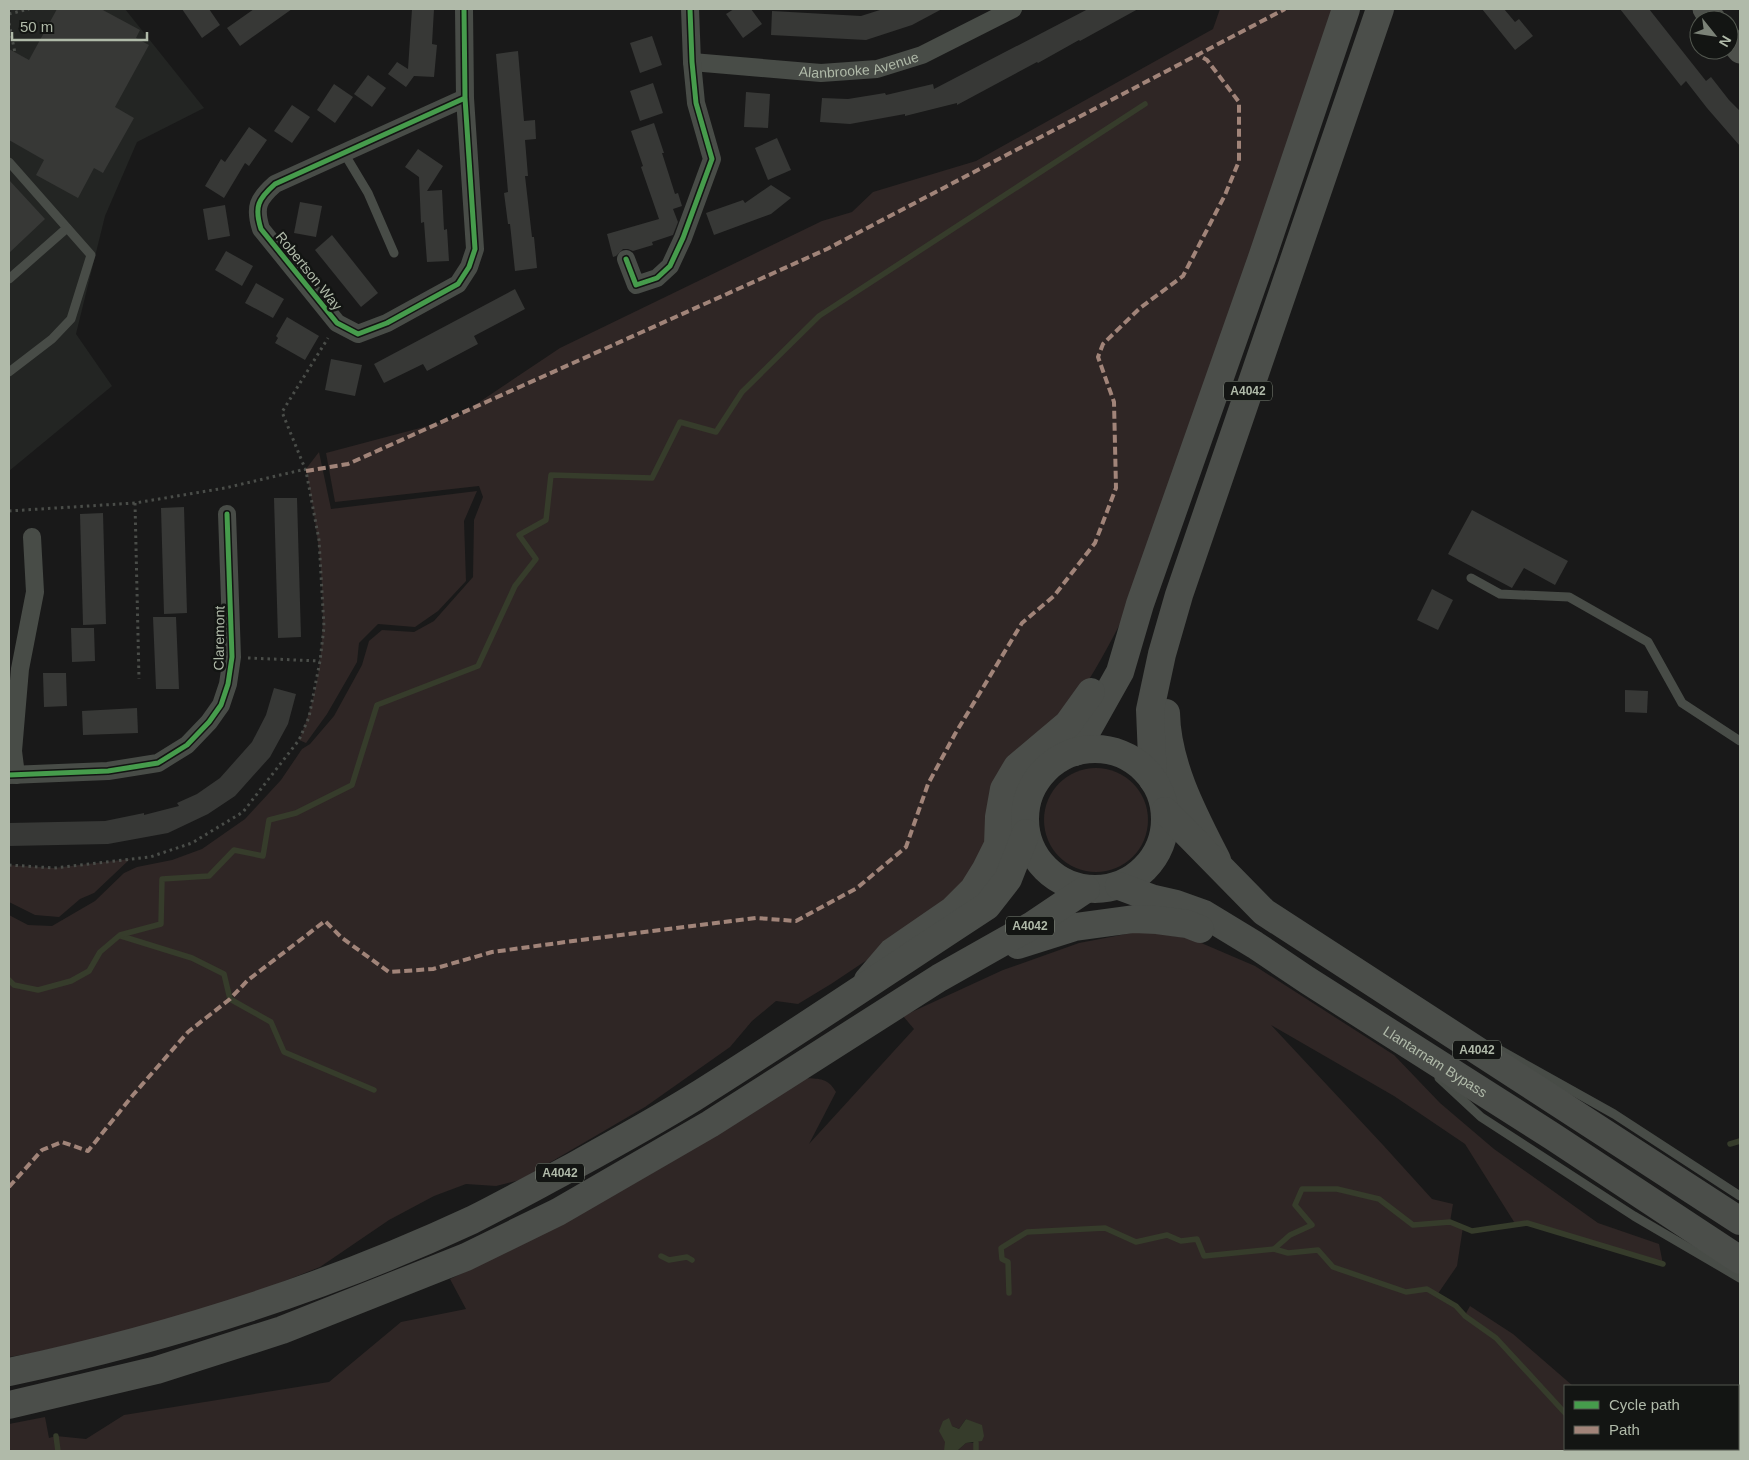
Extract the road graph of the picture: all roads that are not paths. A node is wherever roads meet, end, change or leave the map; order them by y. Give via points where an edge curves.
1 (464, 9) edge
2 (690, 9) edge
3 (1013, 9) edge
4 (1346, 9) edge
5 (1380, 9) edge
6 (692, 62) junction
7 (465, 98) junction
8 (344, 153) junction
9 (9, 162) edge
10 (67, 228) junction
11 (394, 253) dead end
12 (626, 259) dead end
13 (9, 279) edge
14 (9, 372) edge
15 (227, 514) dead end
16 (32, 537) dead end
17 (1471, 578) dead end
18 (1140, 604) junction
19 (1162, 654) junction
20 (1740, 741) edge
21 (1075, 752) junction
22 (12, 776) edge
23 (1153, 780) junction
24 (1165, 811) junction
25 (1026, 833) junction
26 (1222, 869) junction
27 (1118, 886) junction
28 (1086, 889) junction
29 (1255, 945) junction
30 (971, 960) junction
31 (1378, 986) junction
32 (860, 988) junction
33 (1388, 1032) junction
34 (1473, 1036) dead end
35 (1490, 1045) dead end
36 (1740, 1196) edge
37 (1740, 1221) edge
38 (1740, 1260) edge
39 (1740, 1278) edge
40 (9, 1372) edge
41 (9, 1405) edge

1 - 7 street, Robertson Way
2 - 6 street
3 - 6 street, Alanbrooke Avenue via 922,55 877,69 821,73
4 - 18 main road, A4042
5 - 19 main road, A4042 via 1185,577
6 - 12 street via 696,103 712,159 684,238 670,266 657,278 636,286
7 - 8 street, Robertson Way
7 - 8 street, Robertson Way via 475,249 469,267 458,284 387,323 358,334 337,323 261,229 258,218 258,205 275,184
8 - 11 lane via 368,193
9 - 10 lane
10 - 13 lane
10 - 14 lane via 91,255 71,319
15 - 22 street, Claremont via 232,657 221,705 209,722 187,745 158,763 108,772
16 - 22 street, Claremont via 35,592 20,669
17 - 20 lane via 1500,594 1569,597 1648,642 1682,703
18 - 21 main road, A4042 via 1120,672
18 - 32 main road via 1106,671 1068,724 1017,767 1004,789 998,845 973,890 953,910 892,952
19 - 23 main road, A4042 via 1150,710
19 - 26 main road via 1166,725 1173,757 1195,816
21 - 23 main road via 1097,749 1119,753 1138,764
21 - 25 main road via 1056,760 1041,774 1030,792 1025,812
23 - 24 main road
24 - 26 main road, A4042
24 - 27 main road via 1164,834 1154,856 1139,874
25 - 28 main road via 1034,854 1047,871 1065,883
25 - 32 main road, A4042 via 1008,879 987,906
26 - 31 main road, A4042 via 1264,912
27 - 28 main road
27 - 29 main road, Llantarnam Bypass / A4042 via 1204,914
28 - 30 main road, A4042 via 1031,926
29 - 30 main road, A4042 via 1187,924 1134,919 1075,927
29 - 33 main road, Llantarnam Bypass / A4042
30 - 41 main road, A4042 via 710,1124 558,1212 466,1257 282,1330 157,1370
31 - 34 lane
31 - 37 main road, A4042
32 - 40 main road, A4042 via 648,1125 474,1218 415,1245 311,1287 190,1327
33 - 38 main road, Llantarnam Bypass / A4042
33 - 39 lane via 1481,1117 1634,1216
35 - 36 lane via 1614,1114

